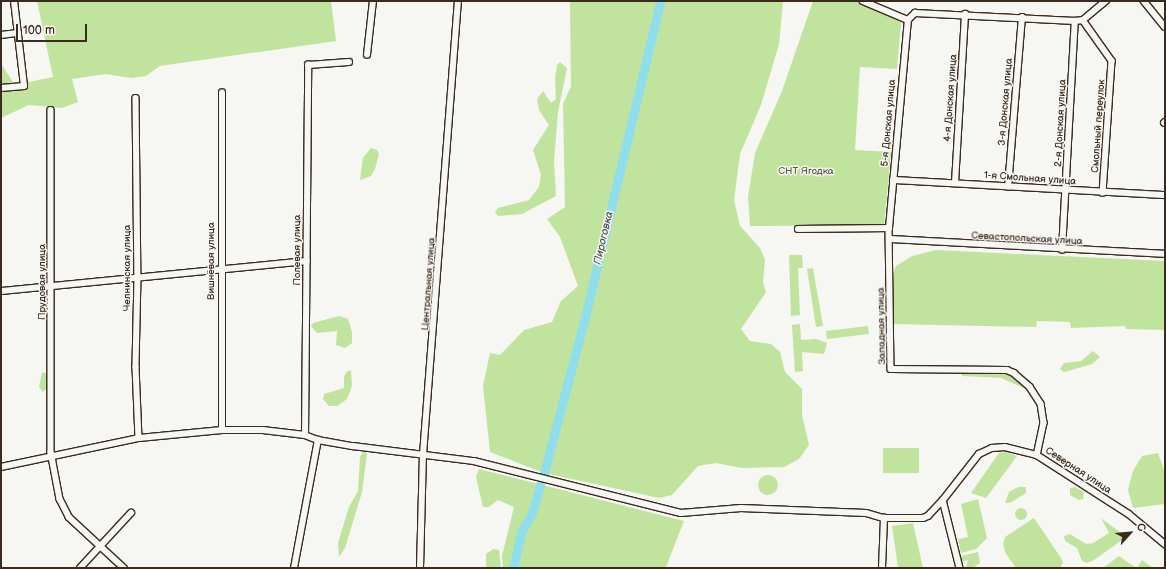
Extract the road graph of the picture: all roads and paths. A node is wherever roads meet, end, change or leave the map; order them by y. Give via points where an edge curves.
1 (14, 1) edge
2 (373, 1) edge
3 (458, 1) edge
4 (863, 1) edge
5 (1106, 1) edge
6 (1144, 1) edge
7 (965, 14) junction
8 (1165, 16) edge
9 (1022, 18) junction
10 (908, 20) junction
11 (1083, 20) junction
12 (1159, 20) junction
13 (1075, 21) junction
14 (1165, 27) edge
15 (18, 33) junction
16 (1, 35) edge
17 (367, 55) dead end
18 (349, 62) dead end
19 (1, 88) edge
20 (222, 93) dead end
21 (136, 98) dead end
22 (51, 110) dead end
23 (893, 180) junction
24 (955, 183) junction
25 (1008, 187) junction
26 (1067, 191) junction
27 (1103, 193) junction
28 (1165, 195) edge
29 (889, 228) junction
30 (798, 229) dead end
31 (889, 240) junction
32 (1062, 250) junction
33 (1165, 254) edge
34 (308, 261) junction
35 (221, 268) junction
36 (138, 277) junction
37 (52, 286) junction
38 (1, 291) edge
39 (222, 430) junction
40 (305, 435) junction
41 (139, 438) junction
42 (318, 440) junction
43 (51, 455) junction
44 (423, 455) junction
45 (1038, 455) junction
46 (1, 467) edge
47 (943, 500) junction
48 (131, 513) dead end
49 (884, 518) junction
50 (1165, 544) edge
51 (100, 547) junction
52 (80, 568) edge
53 (124, 568) edge
54 (294, 568) edge
55 (420, 568) edge
56 (882, 568) edge
57 (960, 568) edge

1 - 15 street
2 - 17 street
3 - 44 street, Центральная улица
4 - 10 street
5 - 11 street
6 - 12 street
7 - 9 street
7 - 10 street via 915,13
7 - 24 street, 4-я Донская улица
8 - 12 street
9 - 13 street
9 - 25 street, 3-я Донская улица
10 - 23 street, 5-я Донская улица
11 - 13 street
11 - 27 street, Смольный переулок via 1112,61
12 - 14 street
13 - 26 street, 2-я Донская улица
15 - 16 street
15 - 19 street via 24,86
18 - 34 street, Полевая улица via 308,65
20 - 35 street, Вишнёвая улица
21 - 36 street, Челнинская улица
22 - 37 street, Прудовая улица
23 - 24 street, 1-я Смольная улица
23 - 29 street, 5-я Донская улица
24 - 25 street, 1-я Смольная улица
25 - 26 street, 1-я Смольная улица
26 - 27 street, 1-я Смольная улица
26 - 32 street, 2-я Донская улица
27 - 28 street, 1-я Смольная улица
29 - 30 street
29 - 31 street, Западная улица
31 - 32 street, Севастопольская улица
31 - 45 street, Западная улица via 891,369 1007,370 1014,373 1030,387 1042,408 1044,423
32 - 33 street, Севастопольская улица
34 - 35 street
34 - 40 street, Полевая улица
35 - 36 street
35 - 39 street, Вишнёвая улица
36 - 37 street
36 - 41 street, Челнинская улица via 136,367
37 - 38 street
37 - 43 street, Прудовая улица
39 - 40 street, Северная улица via 263,430
39 - 41 street, Северная улица
40 - 42 street, Северная улица
41 - 43 street, Северная улица
42 - 44 street, Северная улица
42 - 54 street
43 - 46 street, Северная улица
43 - 51 street, Прудовая улица via 63,507 77,526
44 - 49 street, Северная улица via 474,461 681,513 741,508 866,513
44 - 55 street, Центральная улица
45 - 47 street, Северная улица via 1005,447 983,451 976,456
45 - 50 street, Северная улица via 1129,514
47 - 49 street, Северная улица via 923,518
47 - 57 street
48 - 51 street
49 - 56 street
51 - 52 street
51 - 53 street, Прудовая улица

